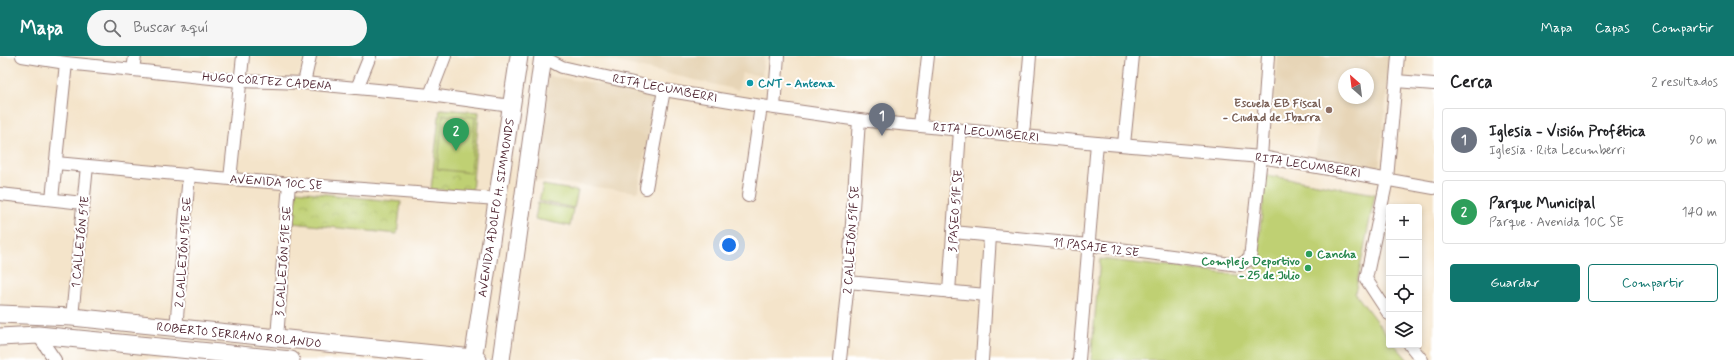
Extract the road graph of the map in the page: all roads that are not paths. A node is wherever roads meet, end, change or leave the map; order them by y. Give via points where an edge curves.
1 (22, 56) edge
2 (135, 56) edge
3 (243, 56) edge
4 (310, 56) edge
5 (370, 56) edge
6 (445, 56) edge
7 (519, 56) edge
8 (543, 56) edge
9 (778, 56) edge
10 (928, 56) edge
11 (1030, 56) edge
12 (1133, 56) edge
13 (1268, 56) edge
14 (1398, 56) edge
15 (66, 63) junction
16 (133, 70) junction
17 (240, 80) junction
18 (1396, 81) junction
19 (304, 82) junction
20 (1434, 84) edge
21 (357, 88) junction
22 (664, 90) junction
23 (430, 95) junction
24 (511, 106) junction
25 (761, 106) junction
26 (774, 107) junction
27 (859, 120) junction
28 (920, 125) junction
29 (960, 130) junction
30 (1023, 135) junction
31 (1097, 143) junction
32 (1124, 144) junction
33 (1261, 157) junction
34 (56, 163) junction
35 (88, 166) junction
36 (188, 174) junction
37 (230, 178) junction
38 (1387, 179) junction
39 (289, 183) junction
40 (646, 188) dead end
41 (1434, 188) edge
42 (0, 194) edge
43 (748, 196) dead end
44 (52, 199) junction
45 (497, 199) junction
46 (83, 203) junction
47 (953, 232) junction
48 (990, 236) junction
49 (1089, 245) junction
50 (848, 282) junction
51 (949, 292) junction
52 (986, 296) junction
53 (1388, 312) edge
54 (0, 314) edge
55 (72, 318) junction
56 (176, 329) junction
57 (38, 335) junction
58 (0, 337) edge
59 (276, 338) junction
60 (1412, 348) edge
61 (170, 354) edge
62 (475, 359) edge
63 (55, 360) edge
64 (291, 360) edge
65 (501, 360) edge
66 (840, 360) edge
67 (982, 360) edge
68 (1079, 360) edge
69 (1422, 360) edge

1 - 15 street, HUGO CORTEZ CADENA
2 - 16 street
3 - 17 street
4 - 19 street
5 - 21 street
6 - 23 street
7 - 24 main road, AVENIDA ADOLFO H. SIMMONDS
8 - 22 street, RITA LECUMBERRI via 562,67
8 - 65 main road, AVENIDA ADOLFO H. SIMMONDS
9 - 26 street
10 - 28 street
11 - 30 street
12 - 32 street
13 - 33 street
14 - 18 street
15 - 16 street, HUGO CORTEZ CADENA
15 - 34 street
16 - 17 street, HUGO CORTEZ CADENA
17 - 19 street, HUGO CORTEZ CADENA
17 - 37 street
18 - 20 street
18 - 38 street
19 - 21 street, HUGO CORTEZ CADENA
21 - 23 street, HUGO CORTEZ CADENA
22 - 25 street, RITA LECUMBERRI
22 - 40 street
23 - 24 street, HUGO CORTEZ CADENA
24 - 45 main road, AVENIDA ADOLFO H. SIMMONDS
25 - 26 street, RITA LECUMBERRI
25 - 43 street
26 - 27 street, RITA LECUMBERRI
27 - 28 street, RITA LECUMBERRI
27 - 50 street, 2 CALLEJÓN 51F SE
28 - 29 street, RITA LECUMBERRI
29 - 30 street, RITA LECUMBERRI
29 - 47 street, 3 PASEO 51F SE
30 - 31 street, RITA LECUMBERRI
31 - 32 street, RITA LECUMBERRI
31 - 49 street
32 - 33 street, RITA LECUMBERRI
33 - 38 street, RITA LECUMBERRI
33 - 49 street, 11 PASAJE 12 SE via 1250,258 1239,265
34 - 35 street, AVENIDA 10C SE
34 - 44 street
35 - 36 street, AVENIDA 10C SE
35 - 46 street, 1 CALLEJÓN 51E
36 - 37 street, AVENIDA 10C SE
36 - 56 street, 2 CALLEJÓN 51E SE
37 - 39 street, AVENIDA 10C SE
38 - 41 street, RITA LECUMBERRI
38 - 53 street via 1366,279
39 - 45 street, AVENIDA 10C SE
39 - 59 street, 3 CALLEJÓN 51E SE
42 - 44 street
44 - 46 street
45 - 62 main road, AVENIDA ADOLFO H. SIMMONDS
46 - 55 street, 1 CALLEJÓN 51E
47 - 48 street, 11 PASAJE 12 SE
47 - 51 street, 3 PASEO 51F SE
48 - 49 street, 11 PASAJE 12 SE
48 - 52 street
49 - 68 street
50 - 51 street
50 - 66 street, 2 CALLEJÓN 51F SE
51 - 52 street
52 - 67 street
54 - 55 main road, ROBERTO SERRANO ROLANDO
55 - 56 main road, ROBERTO SERRANO ROLANDO
56 - 59 main road, ROBERTO SERRANO ROLANDO
57 - 58 main road, ROBERTO SERRANO ROLANDO
57 - 61 main road, ROBERTO SERRANO ROLANDO
57 - 63 street
59 - 62 main road, ROBERTO SERRANO ROLANDO
60 - 69 street
61 - 64 main road, ROBERTO SERRANO ROLANDO

